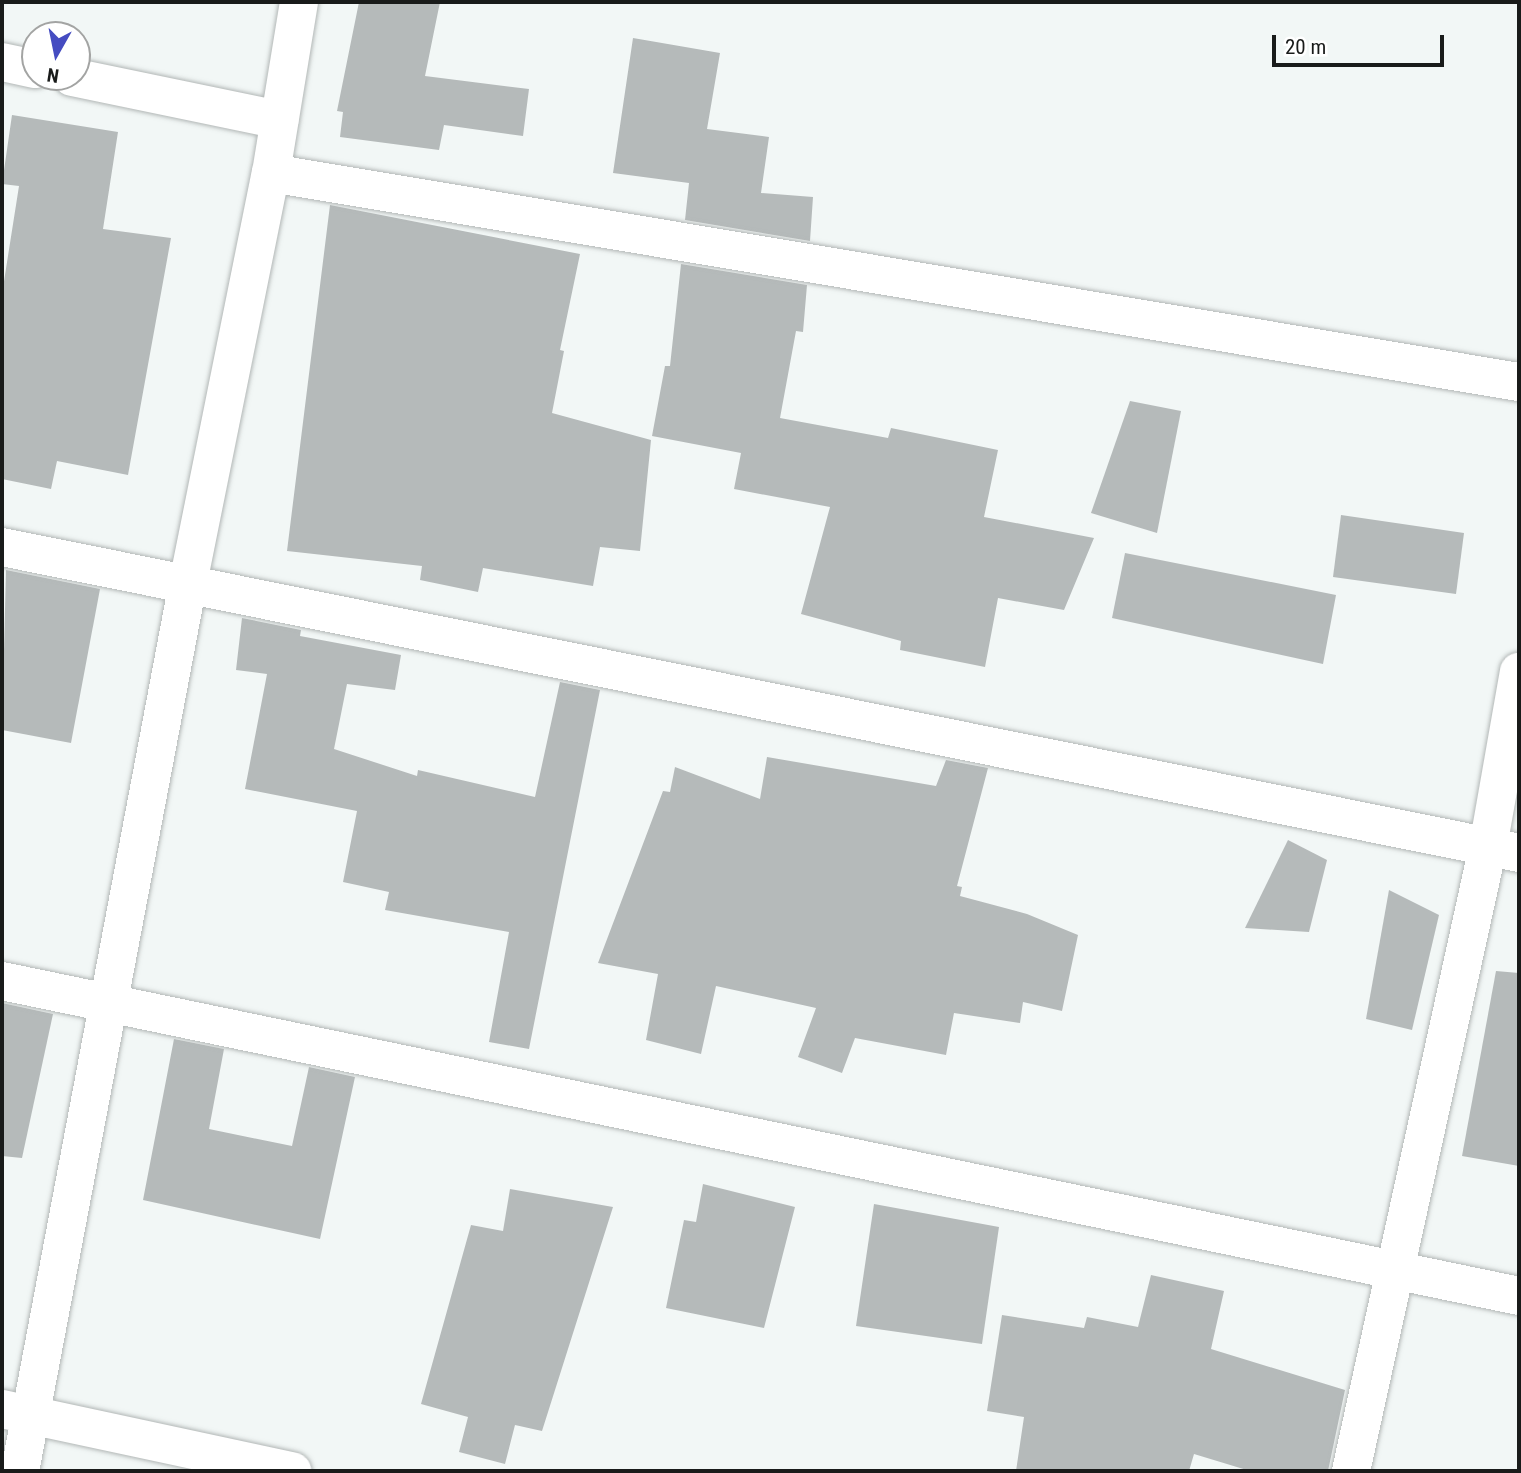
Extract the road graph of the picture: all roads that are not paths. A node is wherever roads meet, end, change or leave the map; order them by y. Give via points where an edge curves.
1 (299, 2) edge
2 (2, 62) edge
3 (21, 66) edge
4 (91, 81) edge
5 (280, 120) junction
6 (271, 173) junction
7 (1519, 382) edge
8 (2, 547) edge
9 (187, 588) junction
10 (1519, 672) edge
11 (1503, 850) edge
12 (2, 981) edge
13 (111, 1003) junction
14 (1394, 1271) junction
15 (1519, 1296) edge
16 (17, 1412) edge
17 (20, 1471) edge
18 (292, 1471) edge
19 (1351, 1471) edge

1 - 5 street
2 - 3 street
4 - 5 street
5 - 6 street
6 - 7 street
6 - 9 street
8 - 9 street
9 - 11 street
9 - 13 street
10 - 11 street
11 - 14 street
12 - 13 street
13 - 14 street
13 - 16 street
14 - 15 street
14 - 19 street
16 - 17 street
16 - 18 street

